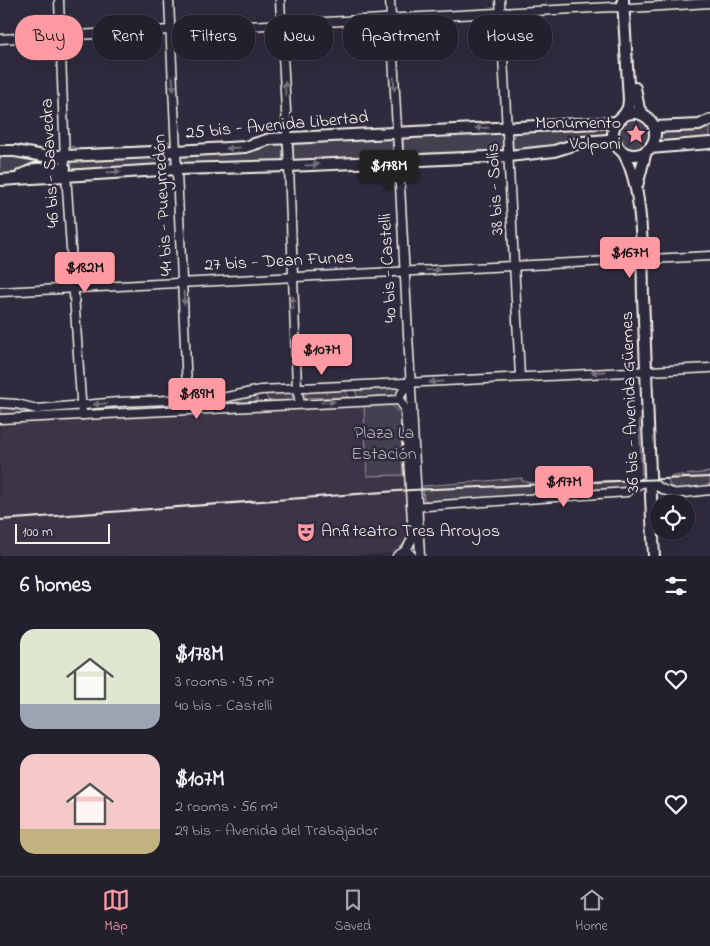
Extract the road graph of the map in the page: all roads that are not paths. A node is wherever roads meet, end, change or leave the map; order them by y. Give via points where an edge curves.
1 (59, 0) edge
2 (169, 0) edge
3 (280, 0) edge
4 (390, 0) edge
5 (500, 0) edge
6 (710, 3) edge
7 (627, 4) edge
8 (501, 12) junction
9 (60, 15) edge
10 (281, 15) edge
11 (391, 15) edge
12 (458, 15) edge
13 (265, 26) edge
14 (170, 30) junction
15 (83, 34) edge
16 (15, 38) edge
17 (0, 39) edge
18 (62, 60) edge
19 (284, 60) edge
20 (393, 60) edge
21 (645, 116) junction
22 (620, 120) junction
23 (710, 120) edge
24 (508, 128) junction
25 (654, 128) junction
26 (397, 132) junction
27 (287, 138) junction
28 (616, 143) junction
29 (710, 143) edge
30 (648, 150) junction
31 (0, 152) edge
32 (176, 152) junction
33 (623, 152) junction
34 (65, 156) junction
35 (509, 156) junction
36 (399, 160) junction
37 (290, 166) junction
38 (177, 169) junction
39 (65, 171) junction
40 (0, 180) edge
41 (636, 187) junction
42 (710, 256) edge
43 (642, 259) junction
44 (515, 267) junction
45 (405, 271) junction
46 (292, 277) junction
47 (183, 282) junction
48 (73, 288) junction
49 (0, 292) edge
50 (710, 368) edge
51 (647, 370) junction
52 (520, 376) junction
53 (410, 384) junction
54 (351, 386) junction
55 (297, 388) junction
56 (261, 390) junction
57 (188, 400) junction
58 (400, 400) junction
59 (354, 401) junction
60 (119, 402) junction
61 (0, 403) edge
62 (300, 404) junction
63 (80, 406) junction
64 (264, 406) junction
65 (188, 409) junction
66 (120, 412) junction
67 (82, 415) junction
68 (0, 419) edge
69 (413, 465) junction
70 (651, 483) junction
71 (710, 490) edge
72 (415, 507) junction
73 (409, 553) edge
74 (397, 556) edge
75 (420, 556) edge
76 (654, 556) edge

1 - 9 street, 46 bis - Saavedra
2 - 14 street, 44 bis - Pueyrredón
3 - 10 street
4 - 11 street, 40 bis - Castelli
5 - 8 street, 38 bis - Solís
6 - 7 street
7 - 8 street
7 - 21 main road via 635,95
7 - 22 main road via 629,100
8 - 12 street
8 - 24 street, 38 bis - Solís
13 - 14 street
14 - 15 street
14 -> 32 street, 44 bis - Pueyrredón
16 - 17 street
18 - 34 street, 46 bis - Saavedra
27 -> 19 street
20 -> 26 street, 40 bis - Castelli
21 - 22 main road via 635,114
21 - 25 main road
22 - 24 main road, 25 bis - Avenida Libertad
22 - 28 main road via 614,132
23 - 25 main road via 699,125
24 -> 26 main road, 25 bis - Avenida Libertad
24 - 35 street, 38 bis - Solís
25 - 30 main road via 654,140
26 - 27 main road, 25 bis - Avenida Libertad
26 - 36 street, 40 bis - Castelli
27 -> 32 main road, 25 bis - Avenida Libertad via 270,139 245,147
27 - 37 street
28 - 33 main road
28 - 35 main road, 25 bis - Avenida Libertad via 608,140 583,142 554,151
29 - 30 main road
30 - 33 main road via 635,155
30 - 41 main road, 36 bis - Avenida Güemes
31 - 34 main road, 25 bis - Avenida Libertad
32 - 34 main road, 25 bis - Avenida Libertad
32 - 38 street, 44 bis - Pueyrredón
33 - 41 main road, 36 bis - Avenida Güemes
34 - 39 street, 46 bis - Saavedra
35 - 36 main road, 25 bis - Avenida Libertad
35 - 44 street, 38 bis - Solís
37 -> 36 main road, 25 bis - Avenida Libertad
36 - 45 street, 40 bis - Castelli
37 - 38 main road, 25 bis - Avenida Libertad
37 - 46 street
39 -> 38 main road, 25 bis - Avenida Libertad
38 - 47 street, 44 bis - Pueyrredón
39 - 40 main road, 25 bis - Avenida Libertad
39 - 48 street, 46 bis - Saavedra
41 - 43 main road, 36 bis - Avenida Güemes
42 - 43 street, 27 bis - Dean Funes
43 - 44 street, 27 bis - Dean Funes
43 - 51 main road, 36 bis - Avenida Güemes
45 -> 44 street, 27 bis - Dean Funes
44 - 52 street, 38 bis - Solís
45 - 46 street, 27 bis - Dean Funes
45 - 53 street, 40 bis - Castelli
46 - 47 street, 27 bis - Dean Funes
55 -> 46 street
47 - 48 street, 27 bis - Dean Funes
47 -> 57 street, 44 bis - Pueyrredón
48 - 49 street, 27 bis - Dean Funes
48 - 63 street, 46 bis - Saavedra
50 - 51 street
51 -> 52 street
51 - 70 main road, 36 bis - Avenida Güemes
52 -> 53 street
53 - 54 street
53 - 58 street via 403,390
53 - 69 street, 40 bis - Castelli
54 - 55 street
54 - 59 street
55 - 56 street
55 - 62 street
56 - 57 street via 222,398
56 - 64 street
57 - 60 street
57 - 65 street, 44 bis - Pueyrredón
58 - 59 street
58 - 69 street, 40 bis - Castelli via 405,408
62 -> 59 street
60 -> 63 street
60 - 66 street
61 - 63 street via 37,409
62 - 64 street
63 - 67 street, 46 bis - Saavedra
64 - 65 street
65 - 66 street
66 - 67 street
67 - 68 street
69 - 72 street, 40 bis - Castelli
70 - 71 street via 674,493
70 - 72 street via 638,484 627,492
70 - 76 main road, 36 bis - Avenida Güemes
72 - 73 street, 40 bis - Castelli
72 - 75 street, 40 bis - Castelli
73 - 74 street

